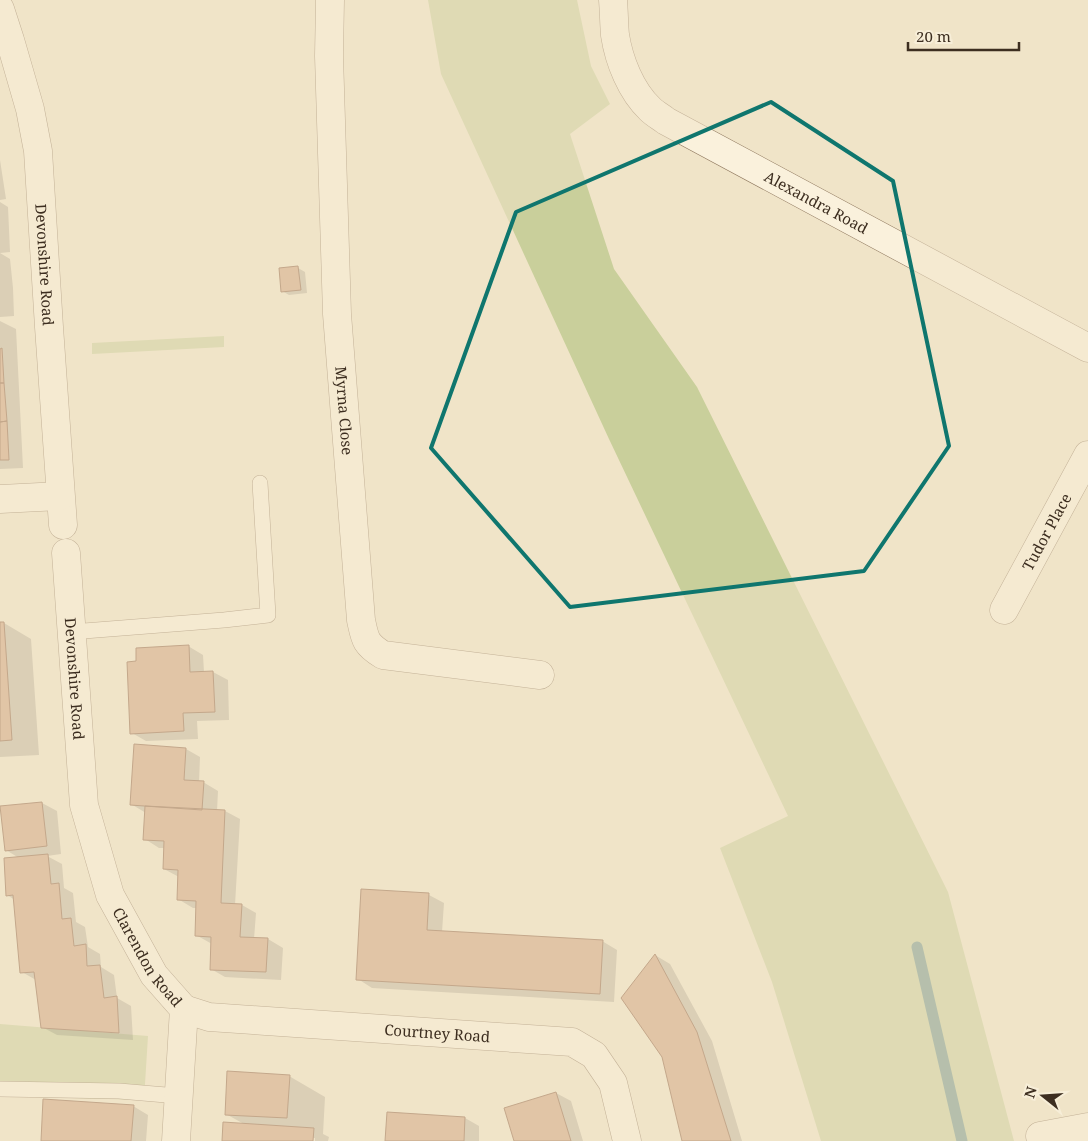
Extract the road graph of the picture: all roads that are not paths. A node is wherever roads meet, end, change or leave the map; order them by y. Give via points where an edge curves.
1 (330, 0) edge
2 (613, 0) edge
3 (0, 9) edge
4 (1088, 348) edge
5 (1088, 454) edge
6 (260, 482) dead end
7 (60, 496) junction
8 (0, 500) edge
9 (63, 524) dead end
10 (66, 553) dead end
11 (1004, 610) dead end
12 (72, 632) junction
13 (540, 675) dead end
14 (84, 805) joint
15 (184, 1008) junction
16 (0, 1089) edge
17 (178, 1096) junction
18 (1088, 1128) edge
19 (1040, 1136) dead end
20 (176, 1141) edge
21 (627, 1141) edge

1 - 13 street, Myrna Close via 337,314 365,639 383,656
2 - 4 street, Alexandra Road via 615,36 626,72 639,96 666,121
3 - 7 street, Devonshire Road via 30,109 38,151
5 - 11 street, Tudor Place
6 - 12 lane via 268,616
7 - 8 street
7 - 9 street, Devonshire Road
10 - 12 street, Devonshire Road
12 - 14 street, Devonshire Road
14 - 15 street, Clarendon Road via 110,895 154,975
15 - 17 street, Clarendon Road
15 - 21 street, Courtney Road via 209,1017 572,1042 594,1055 613,1083
16 - 17 lane via 118,1091
17 - 20 street, Clarendon Road
18 - 19 street

